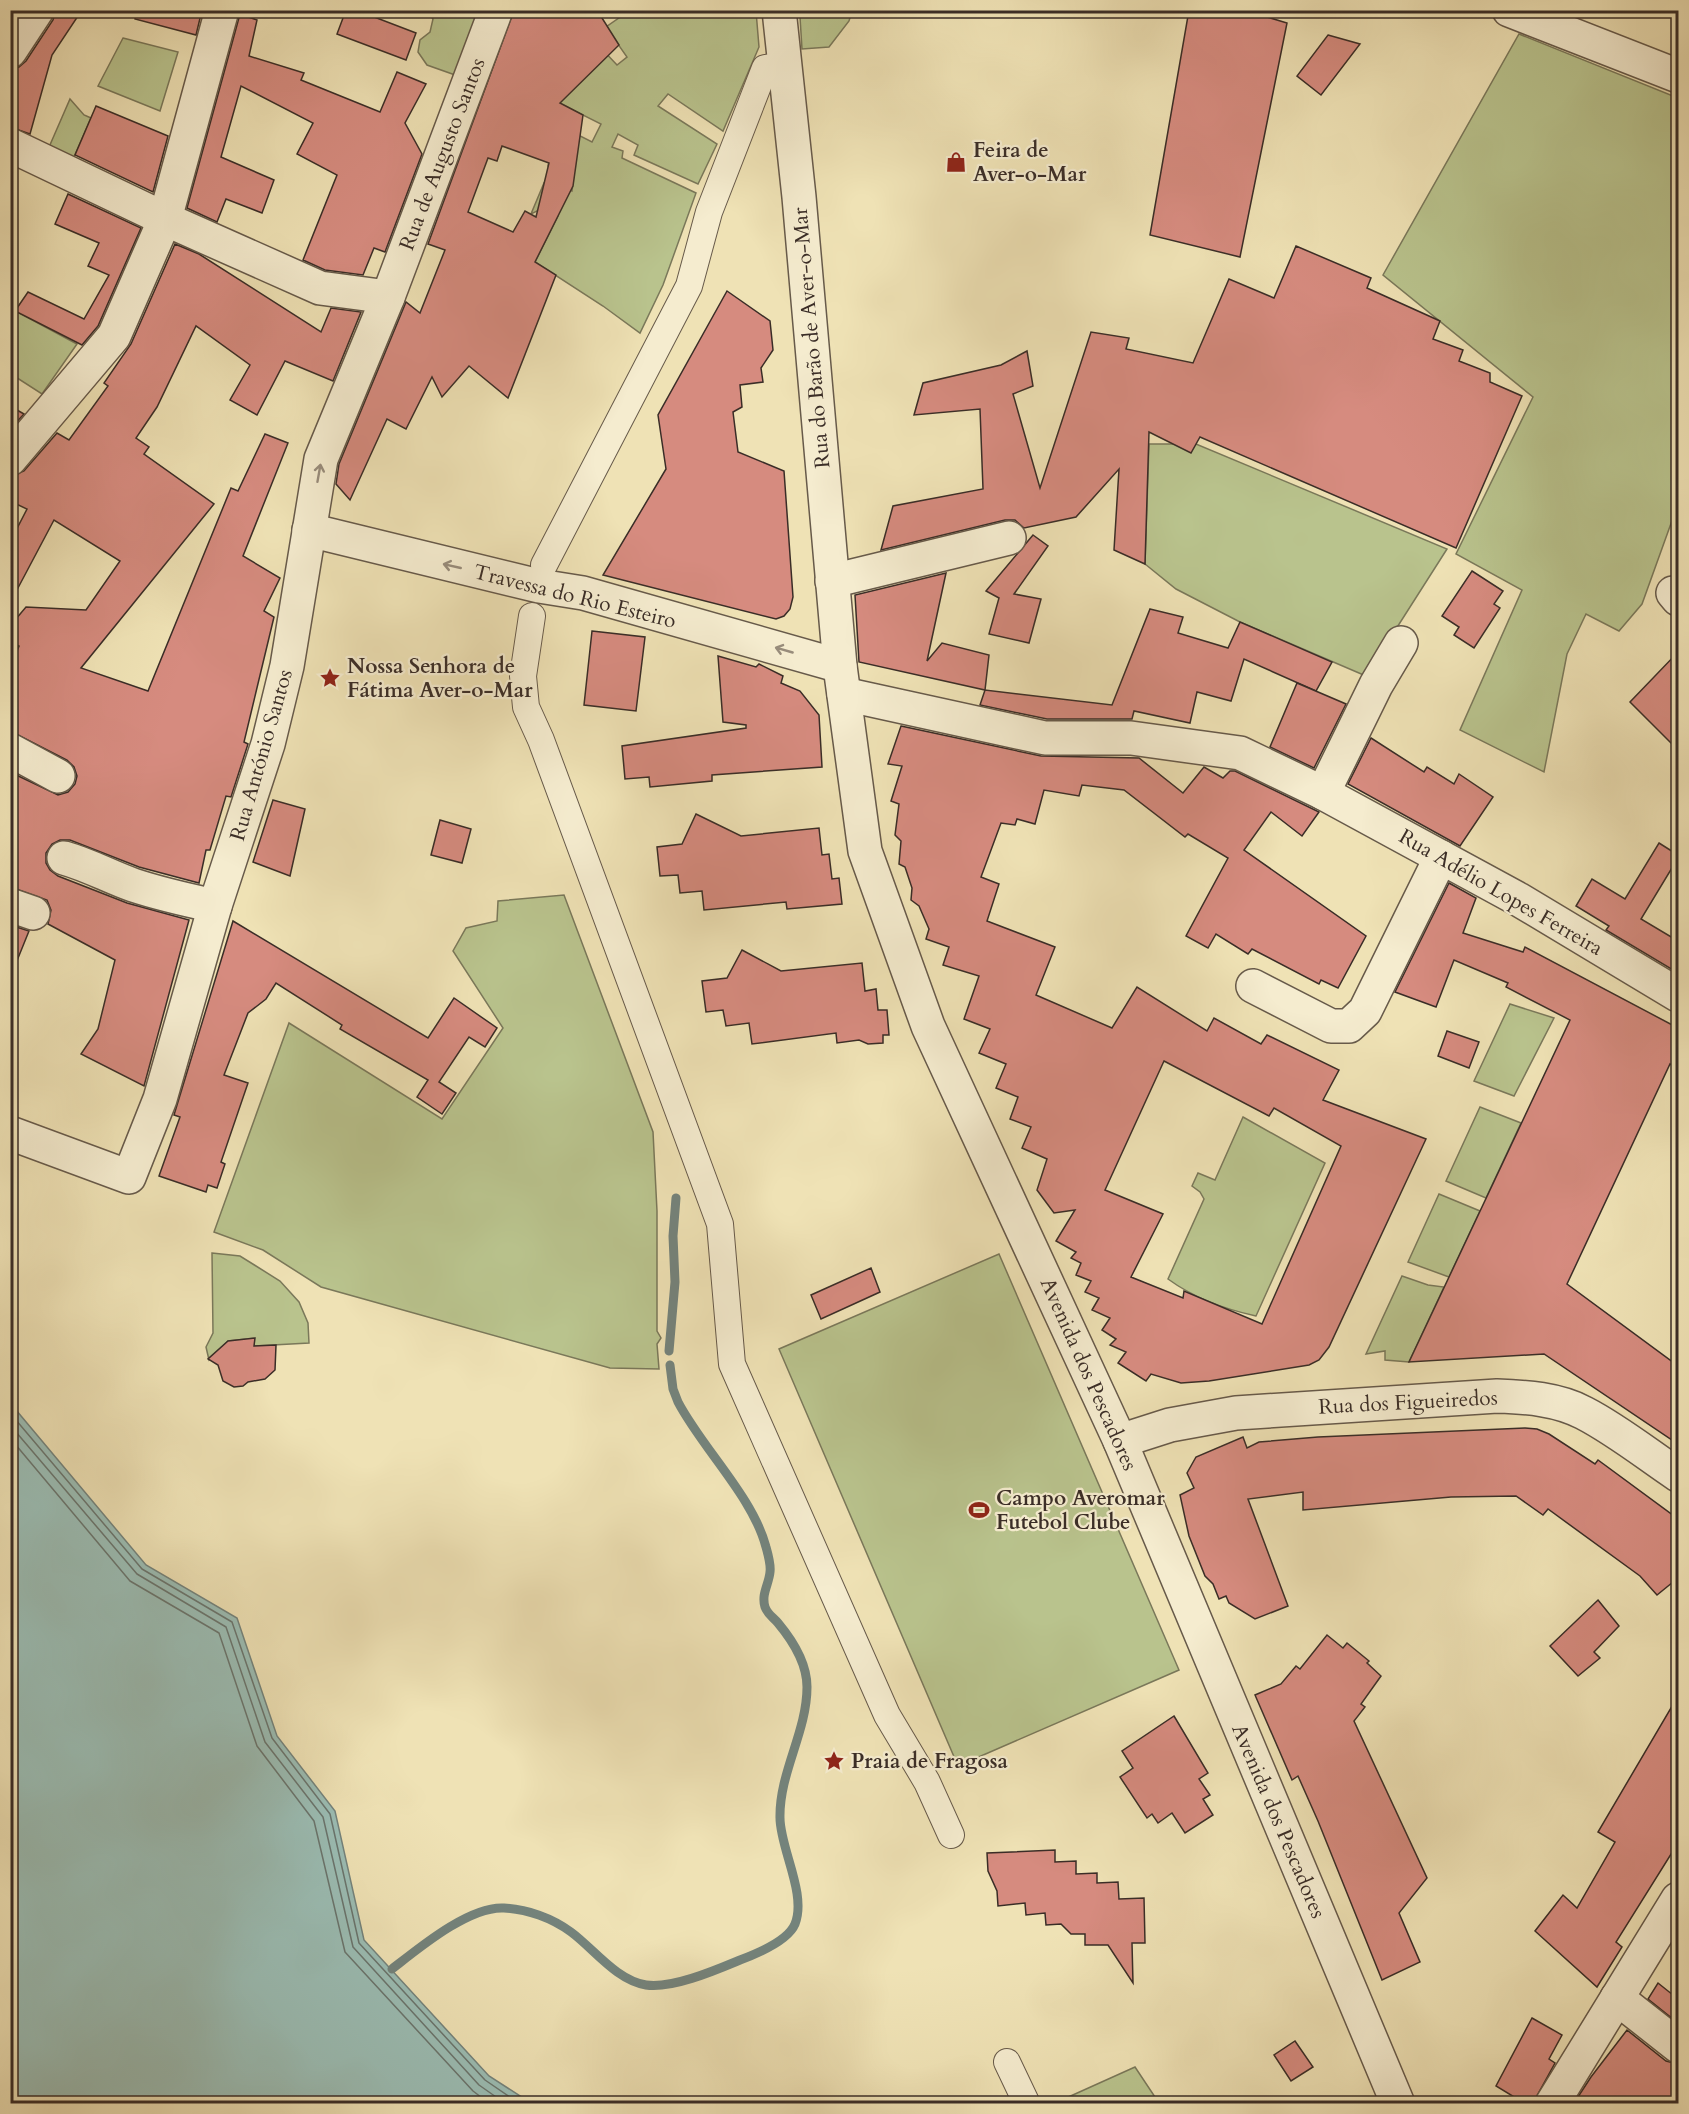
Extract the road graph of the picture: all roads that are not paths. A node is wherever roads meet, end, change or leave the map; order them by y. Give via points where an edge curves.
1 (37, 10) edge
2 (222, 10) edge
3 (496, 10) edge
4 (779, 10) edge
5 (1509, 10) edge
6 (10, 51) edge
7 (784, 65) junction
8 (1678, 76) edge
9 (10, 145) edge
10 (165, 219) junction
11 (388, 297) junction
12 (10, 459) edge
13 (309, 530) junction
14 (1009, 538) dead end
15 (544, 565) dead end
16 (832, 581) junction
17 (532, 616) dead end
18 (1401, 643) dead end
19 (842, 680) junction
20 (10, 750) edge
21 (58, 776) dead end
22 (1323, 793) junction
23 (1440, 857) junction
24 (64, 858) dead end
25 (215, 906) junction
26 (1253, 986) dead end
27 (1678, 995) edge
28 (10, 1132) edge
29 (1120, 1441) junction
30 (1678, 1475) edge
31 (951, 1835) dead end
32 (1678, 1899) edge
33 (1617, 1998) junction
34 (1678, 2046) edge
35 (1007, 2062) dead end
36 (1027, 2103) edge
37 (1398, 2103) edge
38 (1552, 2103) edge

1 - 6 street
2 - 10 street
3 - 11 street, Rua de Augusto Santos
4 - 7 street, Rua do Barão de Aver-o-Mar
5 - 8 street
7 - 15 street via 765,68 710,212 689,286
7 - 16 street, Rua do Barão de Aver-o-Mar
9 - 10 street
10 - 11 street via 320,288
10 - 12 street via 114,336
13 -> 11 street, Rua António Santos via 321,459
19 -> 13 street, Travessa do Rio Esteiro via 583,594
13 - 25 street, Rua António Santos via 287,666 268,744
14 - 16 street
16 - 19 street, Rua do Barão de Aver-o-Mar
17 - 31 street via 523,676 526,707 720,1224 732,1364 887,1715 927,1782
18 - 22 street
19 - 22 street, Rua Adélio Lopes Ferreira via 1045,738 1131,738 1240,753
19 - 29 street, Avenida dos Pescadores via 865,851 928,1026
20 - 21 street
22 - 23 street, Rua Adélio Lopes Ferreira
23 - 26 street via 1365,1011 1349,1026 1331,1026
23 - 27 street, Rua Adélio Lopes Ferreira via 1518,898
24 - 25 street via 167,896
25 - 28 street, Rua António Santos via 160,1099 129,1177
29 - 30 street, Rua dos Figueiredos via 1170,1425 1236,1413 1497,1396 1557,1403 1584,1413
29 - 37 street, Avenida dos Pescadores
32 - 33 street
33 - 34 street
33 - 38 street
35 - 36 street

